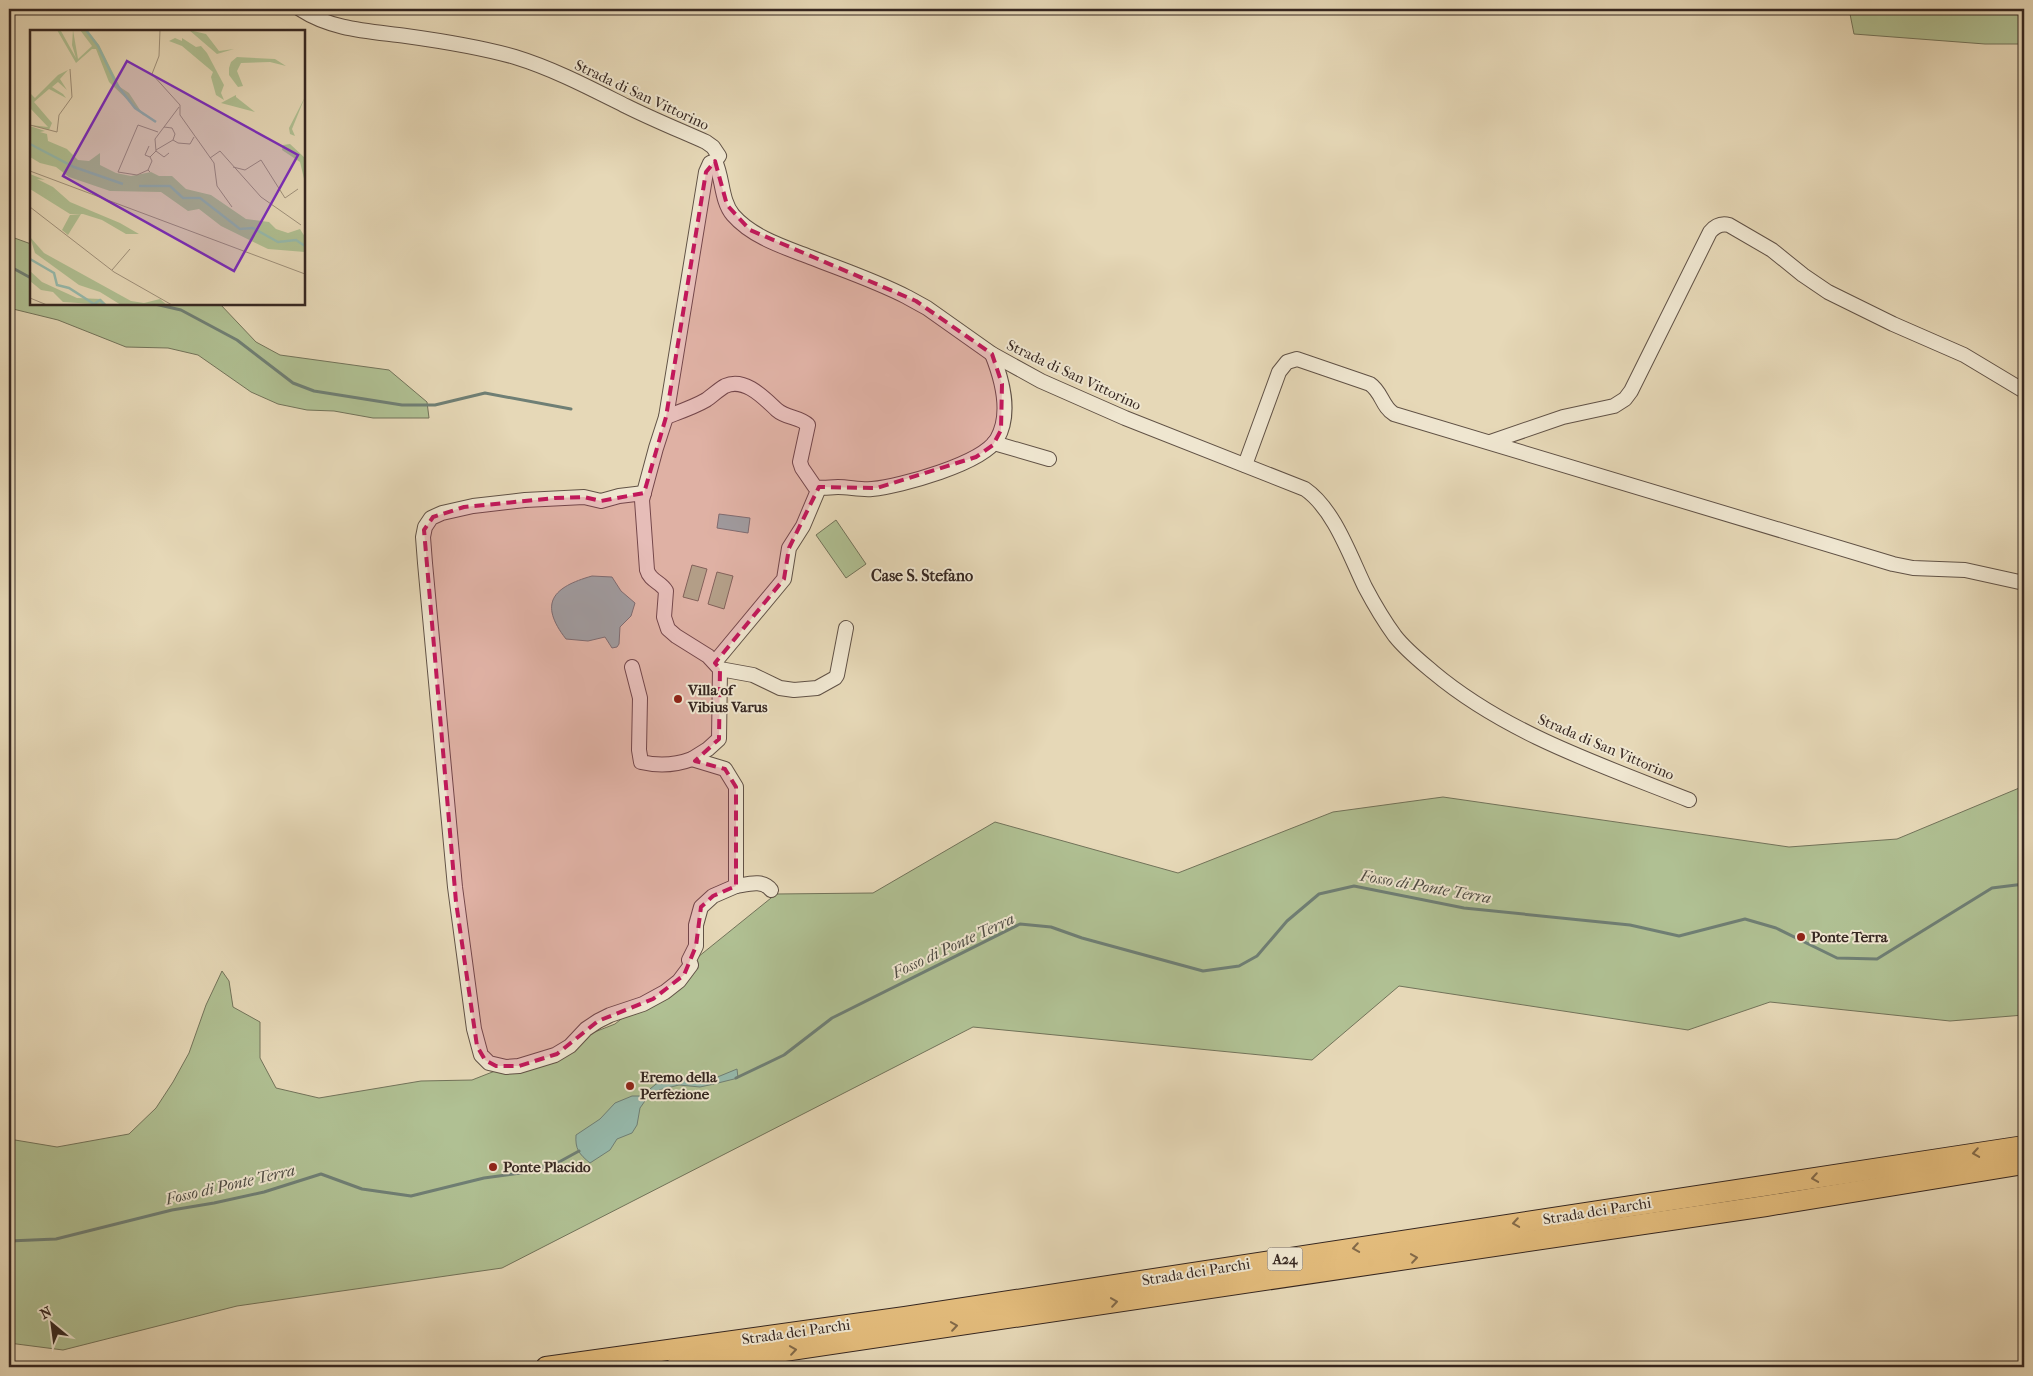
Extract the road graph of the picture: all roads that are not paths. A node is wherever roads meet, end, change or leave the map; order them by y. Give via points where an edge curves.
1 (300, 9) edge
2 (715, 161) junction
3 (992, 354) junction
4 (2024, 391) edge
5 (666, 417) junction
6 (1490, 442) junction
7 (994, 443) junction
8 (1049, 459) dead end
9 (1246, 465) junction
10 (819, 488) junction
11 (644, 493) junction
12 (2024, 583) edge
13 (846, 628) dead end
14 (718, 666) junction
15 (632, 667) dead end
16 (692, 759) junction
17 (1689, 800) dead end
18 (736, 886) junction
19 (771, 890) dead end
20 (2024, 1146) edge
21 (2024, 1164) edge
22 (546, 1367) edge
23 (676, 1367) edge

1 - 2 street, Strada di San Vittorino via 333,25 492,51 546,68 706,142 718,153
2 - 3 street, Strada di San Vittorino via 727,205 734,216 752,231 778,245 907,297
2 - 5 street via 710,163 706,172
3 - 7 street via 1002,384 1004,406 1002,426
3 - 9 street, Strada di San Vittorino via 1098,406
4 - 6 street via 1964,355 1828,292 1766,246 1723,224 1709,234 1625,400
5 - 10 street via 704,401 726,386 738,383 748,386 783,414 808,425 800,462 812,484
5 - 11 street
6 - 9 street via 1394,414 1370,384 1294,359 1285,363 1279,372
6 - 12 street via 1893,564 1972,571
7 - 8 street
7 - 10 street via 984,453 963,464 886,486
9 - 17 street, Strada di San Vittorino via 1298,485 1316,498 1333,522 1393,632 1413,656 1455,690 1556,747
10 - 14 street via 803,526 789,548 784,579
11 - 14 street via 642,506 647,570 650,578 666,591 666,626
11 - 18 street via 600,501 584,497 464,507 433,517 426,523 425,563 455,887 475,1034 481,1055 489,1063 506,1067 551,1057 570,1046 598,1021 644,1004 665,992 690,966 701,907 713,896
13 - 14 street via 837,675 817,688 784,689 757,676
14 - 16 street via 719,739
15 - 16 street via 640,698 641,762 653,765
16 - 18 street via 725,768 736,787
18 - 19 street via 755,883 768,885
20 -> 22 highway, Strada dei Parchi / A24 via 905,1317
23 -> 21 highway, Strada dei Parchi / A24 via 1766,1206

